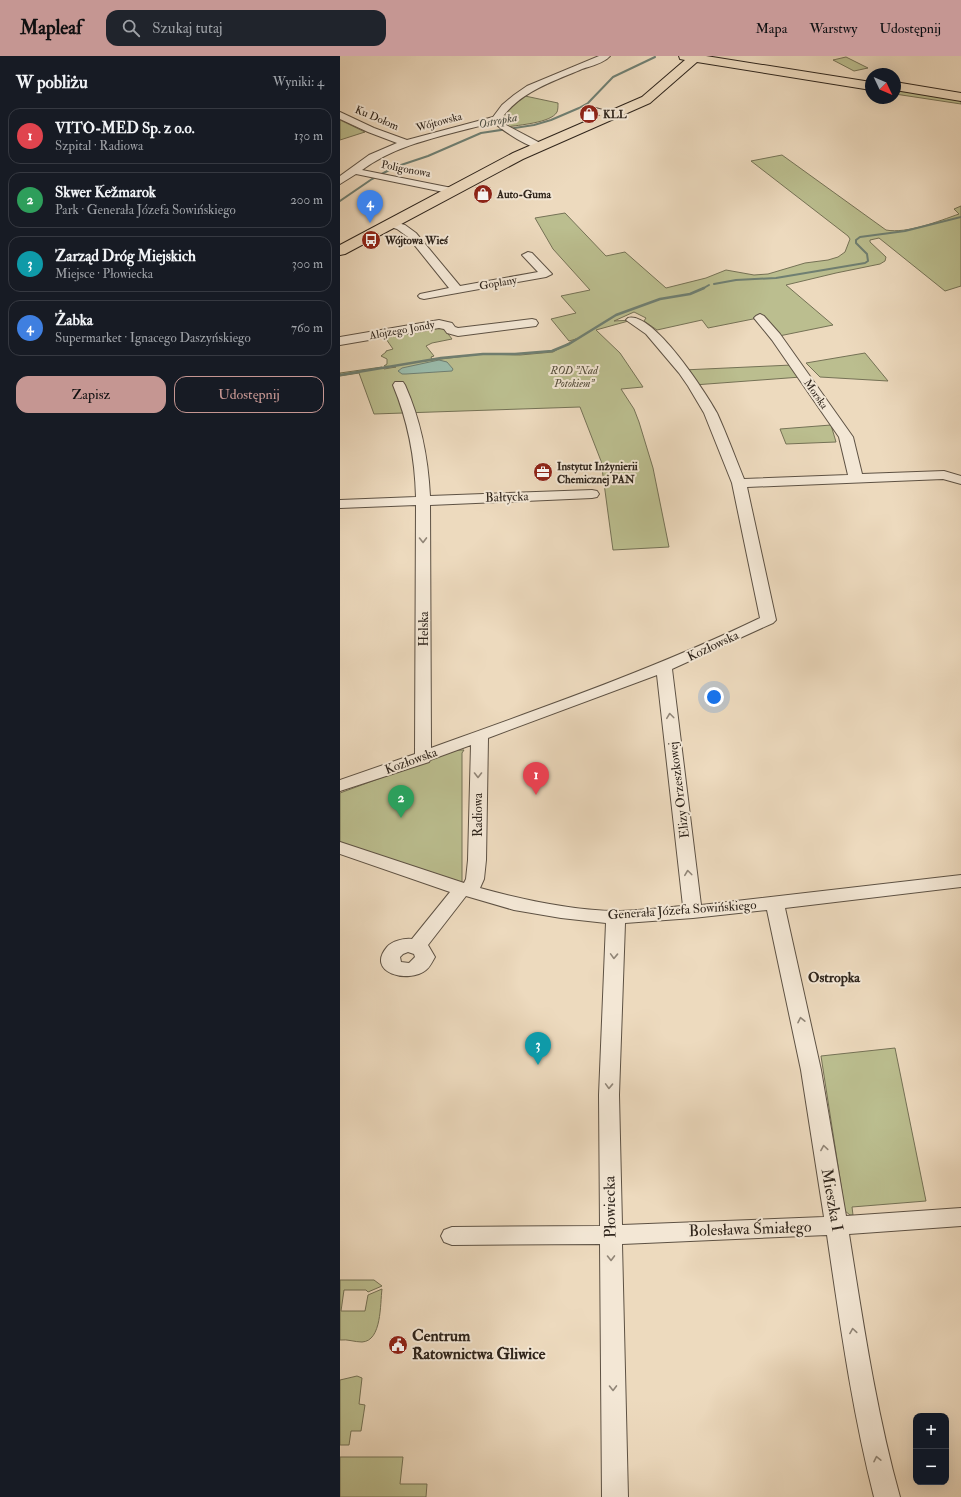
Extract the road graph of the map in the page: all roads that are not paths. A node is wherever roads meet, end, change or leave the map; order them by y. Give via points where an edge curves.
1 (606, 56) edge
2 (676, 56) edge
3 (699, 57) edge
4 (865, 81) edge
5 (865, 85) edge
6 (901, 88) edge
7 (958, 96) edge
8 (588, 109) dead end
9 (340, 115) edge
10 (612, 115) junction
11 (496, 119) junction
12 (406, 143) junction
13 (539, 146) junction
14 (354, 171) junction
15 (340, 181) edge
16 (453, 191) junction
17 (392, 224) junction
18 (340, 251) edge
19 (528, 255) dead end
20 (456, 290) junction
21 (424, 296) dead end
22 (760, 318) dead end
23 (632, 320) dead end
24 (532, 322) dead end
25 (340, 341) edge
26 (399, 384) dead end
27 (856, 478) junction
28 (961, 480) edge
29 (739, 483) junction
30 (592, 494) dead end
31 (423, 501) junction
32 (340, 504) edge
33 (664, 668) junction
34 (480, 736) junction
35 (423, 758) junction
36 (340, 786) edge
37 (340, 848) edge
38 (961, 881) edge
39 (465, 890) junction
40 (775, 903) junction
41 (692, 912) junction
42 (616, 917) junction
43 (417, 946) dead end
44 (961, 1217) edge
45 (837, 1226) junction
46 (610, 1235) junction
47 (452, 1236) dead end
48 (614, 1497) edge
49 (887, 1497) edge

1 - 11 street via 537,84 514,100
2 - 3 main road
3 - 4 main road
3 - 5 main road
3 - 10 main road via 678,70 654,95
6 - 7 main road
8 - 10 street
9 - 12 street, Ku Dołom
10 - 13 main road
11 - 12 street, Wójtowska
11 - 13 street via 508,129
12 - 14 street, Wójtowska via 377,155
13 - 16 main road
14 - 15 street, Wójtowska
14 - 16 street, Poligonowa
16 - 17 main road
17 - 18 main road
17 - 20 street via 412,235
19 - 20 street, Goplany via 546,274
20 - 21 street, Goplany
22 - 27 street, Morska via 846,437
23 - 29 street, Kozłowska via 650,331 694,385 710,413
24 - 25 street, Alojzego Jondy via 458,332 439,324
26 - 31 street via 412,415 422,464
27 - 28 street via 944,476
27 - 29 street
29 - 33 street, Kozłowska via 768,620
30 - 31 street, Bałtycka
31 - 32 street, Bałtycka
31 -> 35 street, Helska
33 - 34 street, Kozłowska
41 -> 33 street, Elizy Orzeszkowej
34 - 35 street, Kozłowska
34 -> 39 street, Radiowa via 477,860 475,879
35 - 36 street, Kozłowska
37 - 39 street, Generała Józefa Sowińskiego
38 - 40 street, Generała Józefa Sowińskiego
39 - 42 street, Generała Józefa Sowińskiego via 540,909
39 - 43 street, Radiowa
40 - 41 street, Generała Józefa Sowińskiego
45 -> 40 street, Mieszka I via 802,1024
41 - 42 street, Generała Józefa Sowińskiego
42 -> 46 street, Płowiecka via 609,1095
44 - 45 street, Bolesława Śmiałego
45 - 46 street, Bolesława Śmiałego
49 -> 45 street, Mieszka I via 858,1356
46 - 47 street, Bolesława Śmiałego
46 -> 48 street, Płowiecka

